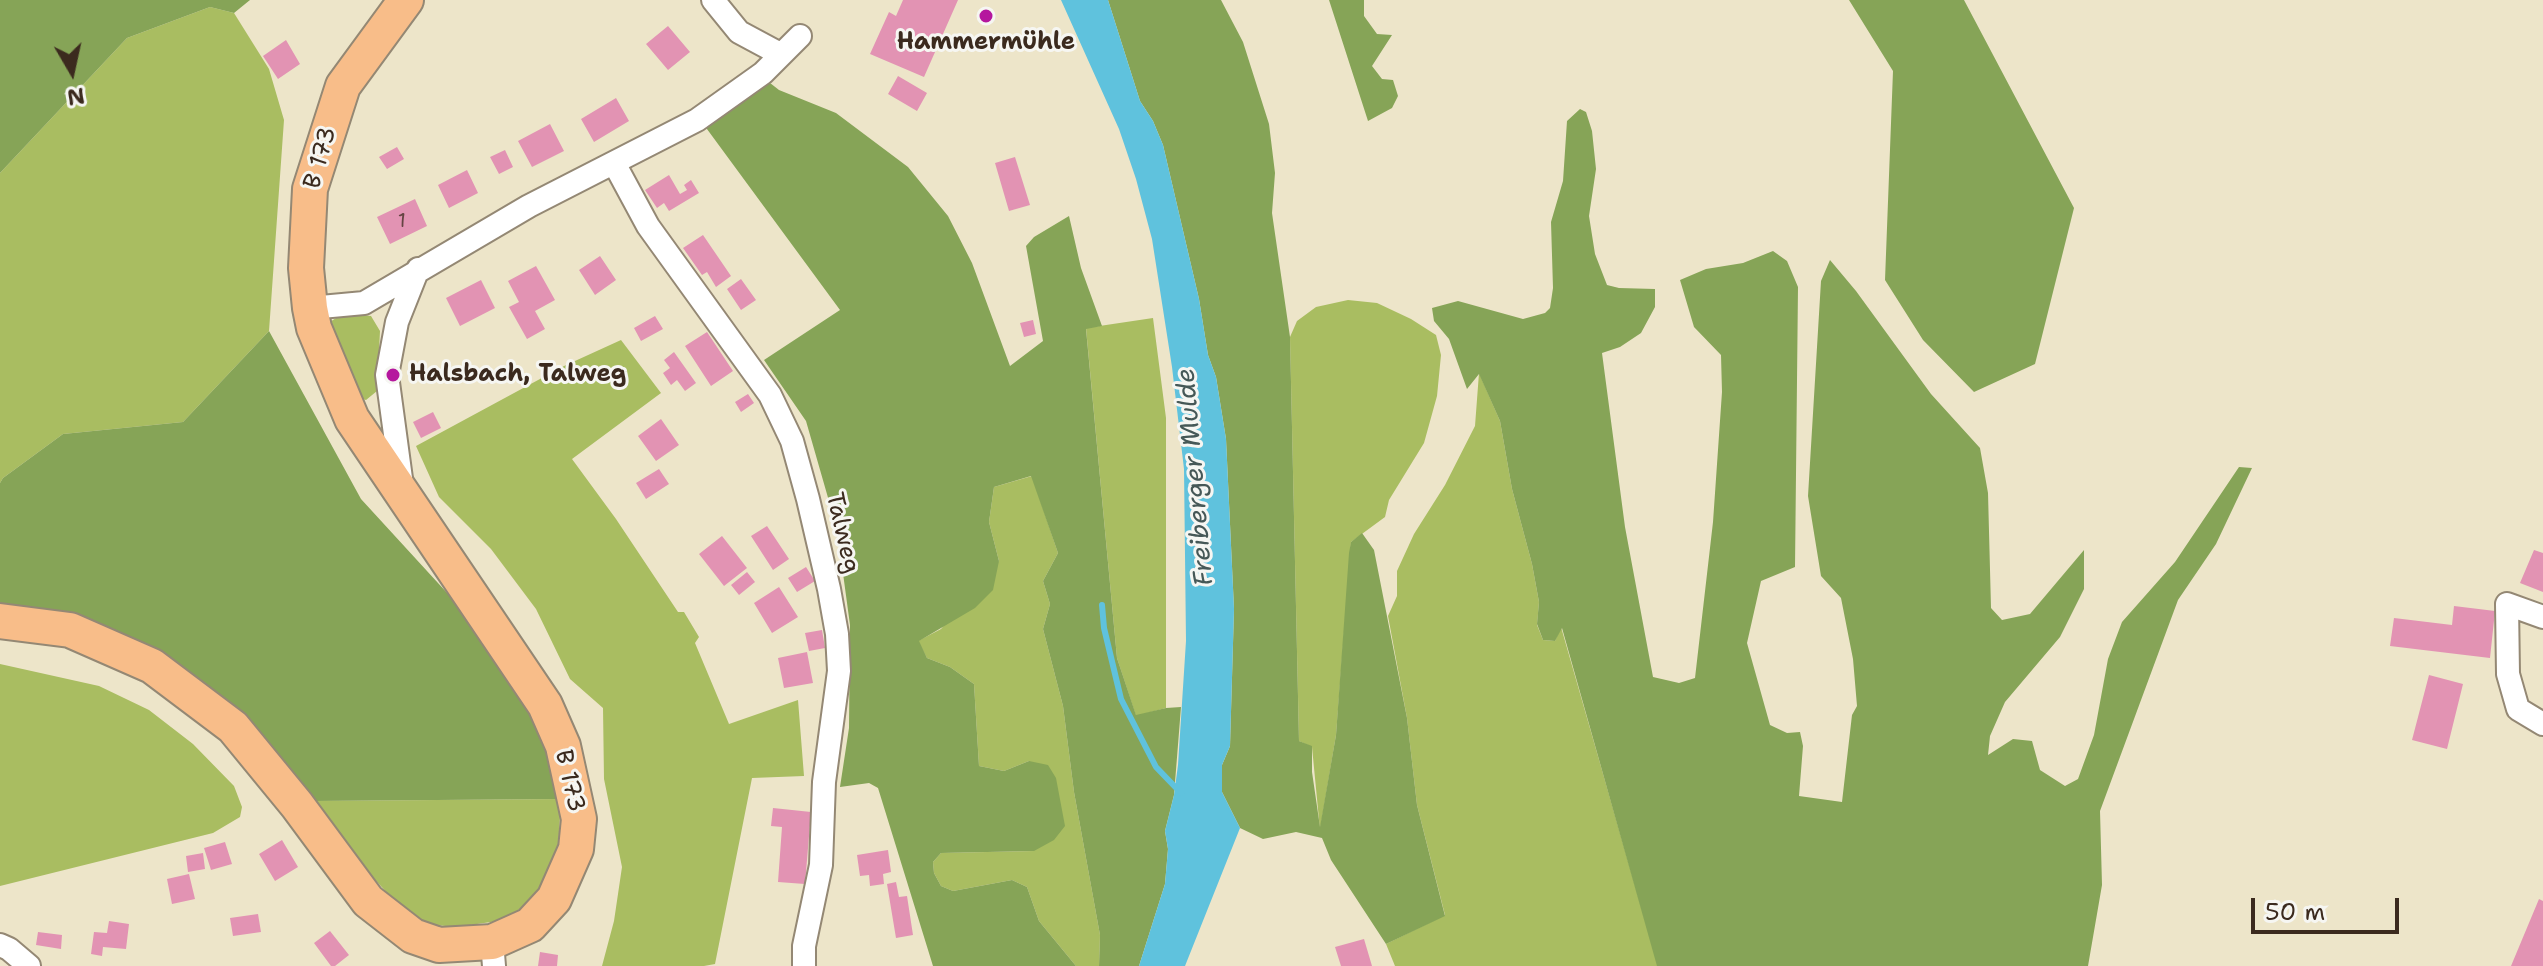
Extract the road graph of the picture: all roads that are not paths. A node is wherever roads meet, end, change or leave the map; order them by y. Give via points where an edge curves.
1 (406, 0) edge
2 (713, 0) edge
3 (800, 36) dead end
4 (780, 54) junction
5 (614, 163) junction
6 (418, 269) junction
7 (310, 308) junction
8 (403, 496) junction
9 (2543, 617) edge
10 (0, 621) edge
11 (2543, 724) edge
12 (0, 945) edge
13 (493, 954) edge
14 (29, 966) edge
15 (804, 966) edge

1 - 7 main road, B 173 / B 173 via 343,86 310,189
2 - 4 street via 739,32
3 - 4 street
4 - 5 street via 763,73 697,120
5 - 6 street
5 - 15 street, Talweg via 648,226 770,395 792,441 811,514 839,671 824,782 821,865
6 - 7 street via 364,303
6 - 8 street via 397,322 387,375
7 - 8 main road, B 173 / B 173 via 352,419
8 - 13 main road, B 173 / B 173 via 545,705 563,746 579,819 576,849 554,899
9 - 11 street via 2507,604 2508,674 2518,709
10 - 13 main road, B 173 / B 173 via 70,630 152,666 233,727 368,901 413,936
12 - 14 street

